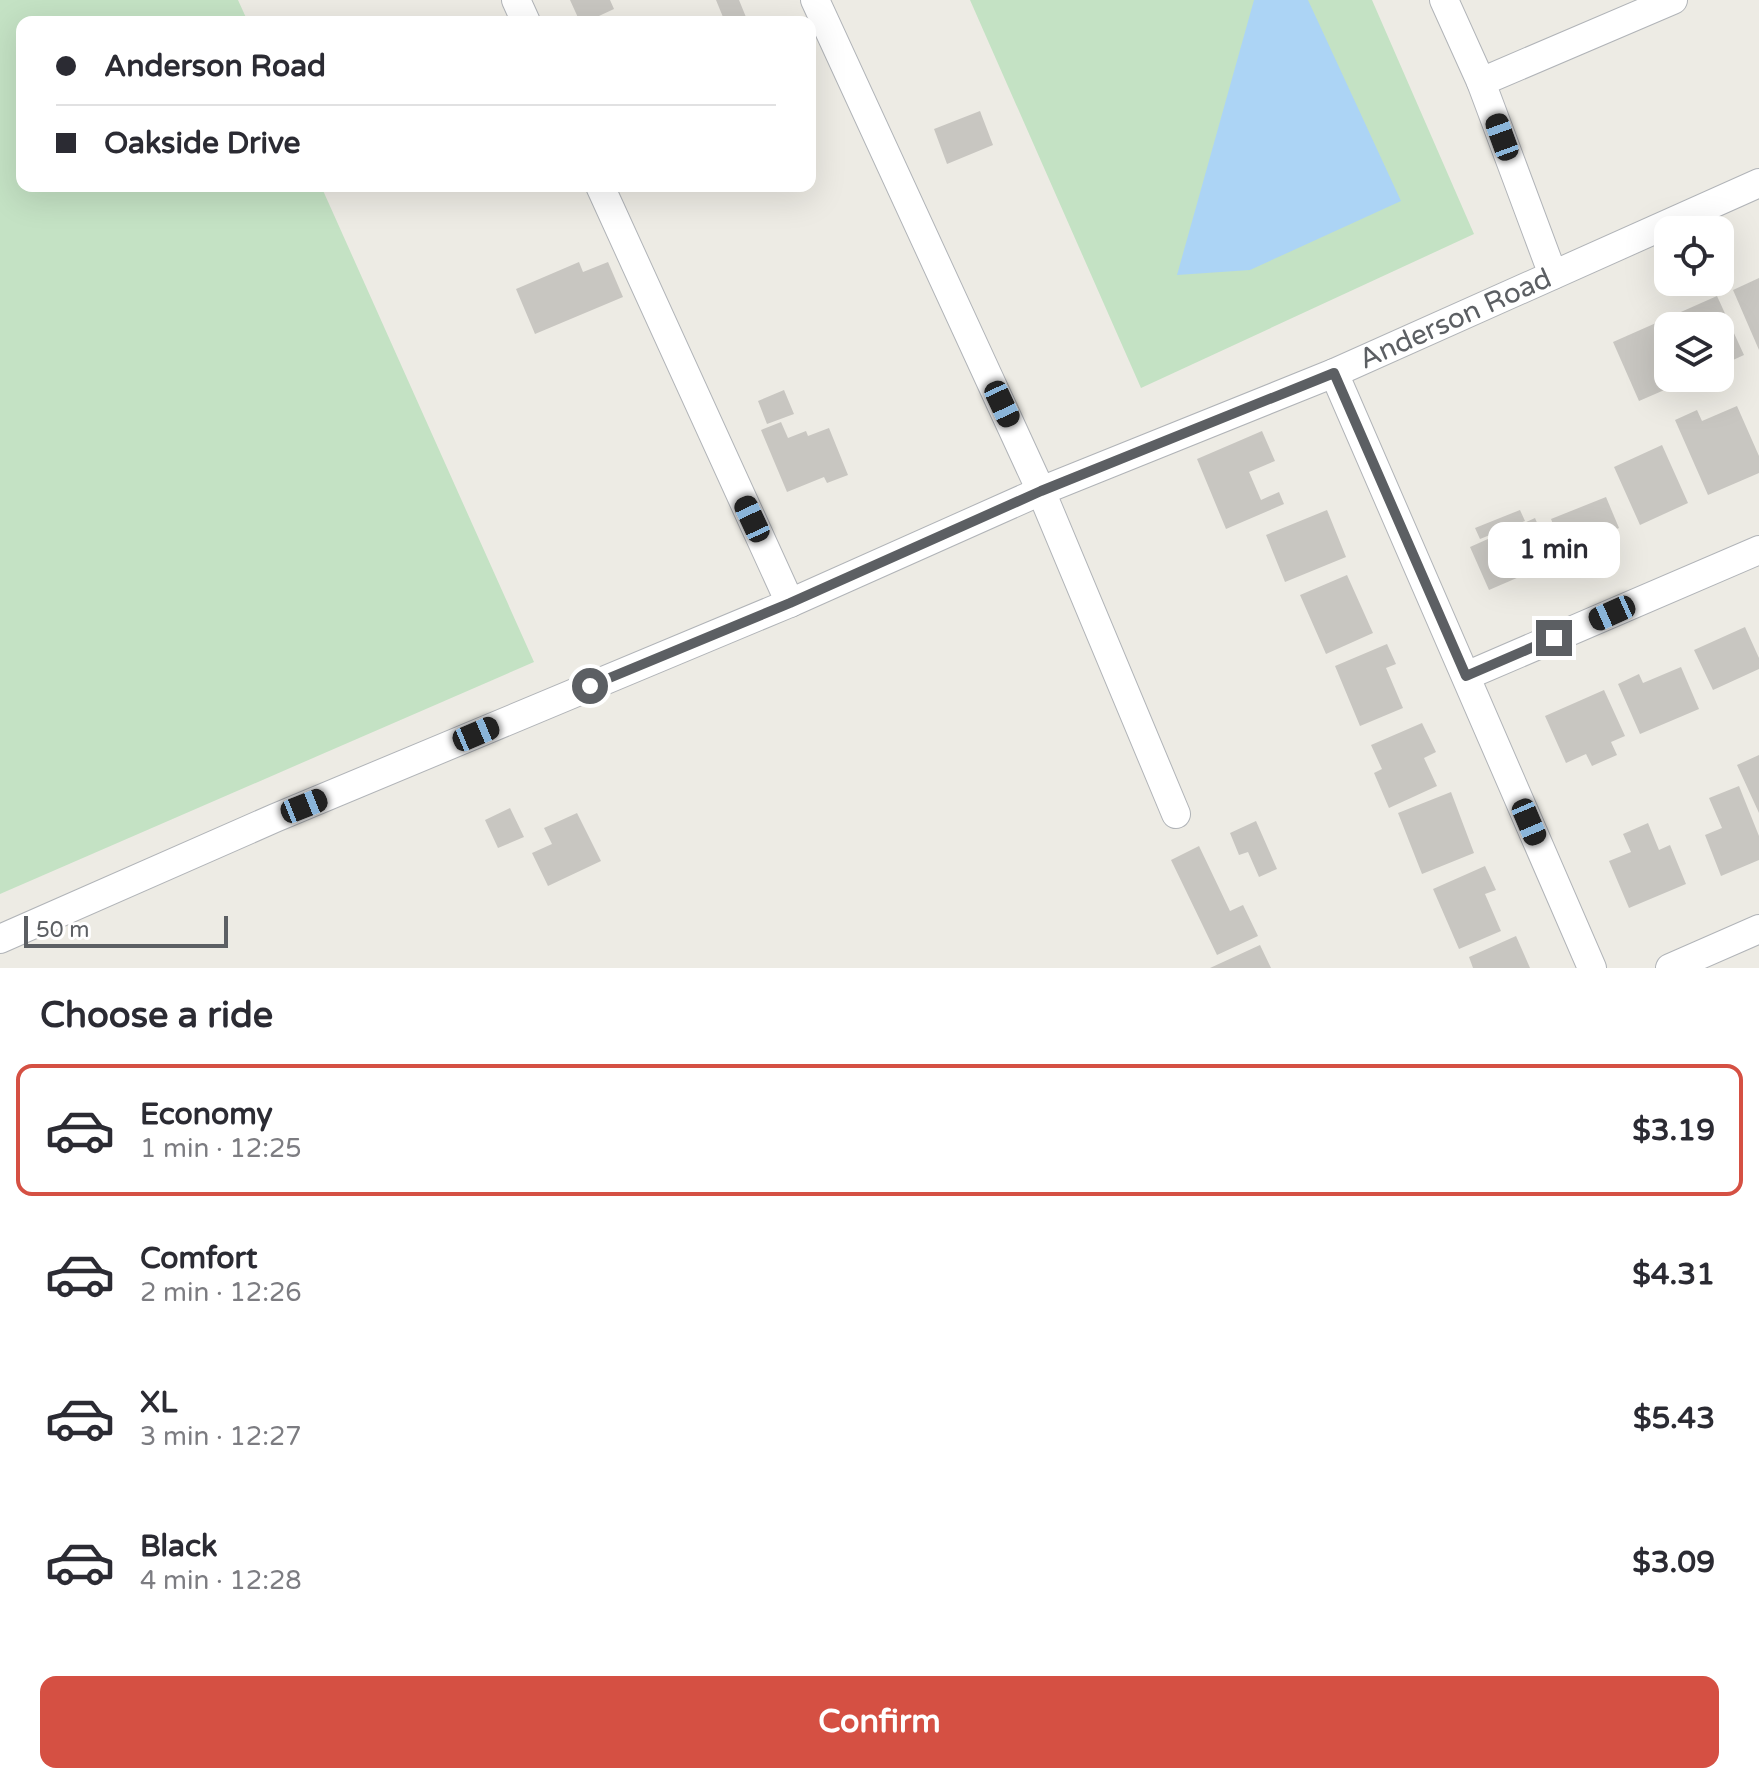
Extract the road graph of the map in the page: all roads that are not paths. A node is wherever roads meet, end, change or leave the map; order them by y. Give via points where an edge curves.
1 (815, 0) edge
2 (1444, 0) edge
3 (1673, 0) edge
4 (1481, 82) junction
5 (1759, 183) edge
6 (603, 192) edge
7 (1553, 275) junction
8 (1334, 373) junction
9 (1041, 491) junction
10 (1759, 550) edge
11 (790, 603) junction
12 (1466, 676) junction
13 (1176, 814) dead end
14 (1759, 929) edge
15 (0, 939) edge
16 (1592, 968) edge
17 (1670, 968) edge

1 - 9 street
2 - 4 street
3 - 4 street
4 - 7 street
5 - 7 street, Anderson Road
6 - 11 street
7 - 8 street, Anderson Road
8 - 9 street, Anderson Road
8 - 12 street
9 - 11 street, Anderson Road
9 - 13 street
10 - 12 street
11 - 15 street, Anderson Road
12 - 16 street
14 - 17 street

